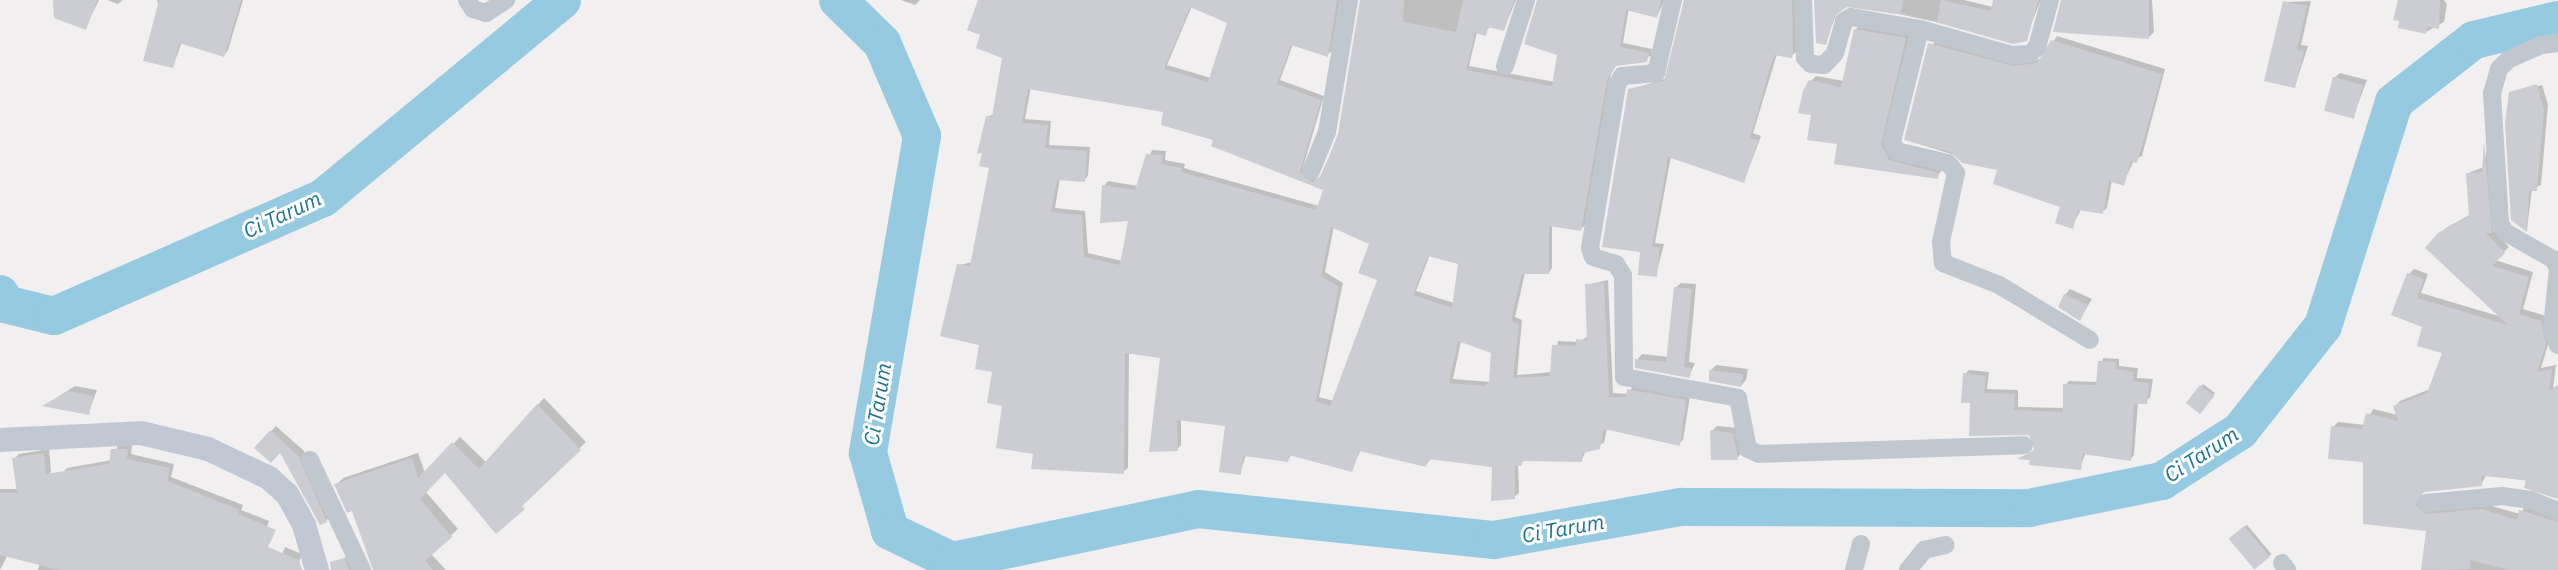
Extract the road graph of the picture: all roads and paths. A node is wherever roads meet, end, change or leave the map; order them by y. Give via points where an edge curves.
1 (467, 0) edge
2 (506, 0) edge
3 (1349, 0) edge
4 (1526, 0) edge
5 (1673, 0) edge
6 (1804, 0) edge
7 (2050, 0) edge
8 (1920, 29) junction
9 (2558, 43) edge
10 (1505, 66) dead end
11 (1311, 171) dead end
12 (2558, 269) edge
13 (2090, 340) dead end
14 (2558, 345) edge
15 (0, 440) edge
16 (2024, 445) dead end
17 (310, 460) dead end
18 (2426, 503) dead end
19 (2558, 511) edge
20 (1861, 544) dead end
21 (1945, 545) dead end
22 (317, 570) edge
23 (362, 570) edge
24 (1854, 570) edge
25 (1908, 570) edge

1 - 2 street via 473,9 486,13
3 - 11 street via 1327,132
4 - 10 street
5 - 16 street via 1656,73 1622,76 1617,85 1590,248 1593,257 1616,264 1622,271 1624,377 1738,398 1748,449 1759,454
6 - 8 street via 1804,56 1811,64 1831,62 1844,21 1851,17
7 - 8 street via 2037,47 2030,54 2012,55
8 - 13 street via 1892,141 1896,151 1948,163 1956,173 1941,242 1943,263 1998,285
9 - 12 street via 2508,60 2499,69 2492,93 2500,223 2505,232 2554,260
12 - 14 street via 2552,328
15 - 22 main road via 141,433 208,449 270,478 287,494 304,525
17 - 23 street
18 - 19 street via 2510,496
20 - 24 street
21 - 25 street via 1924,550

